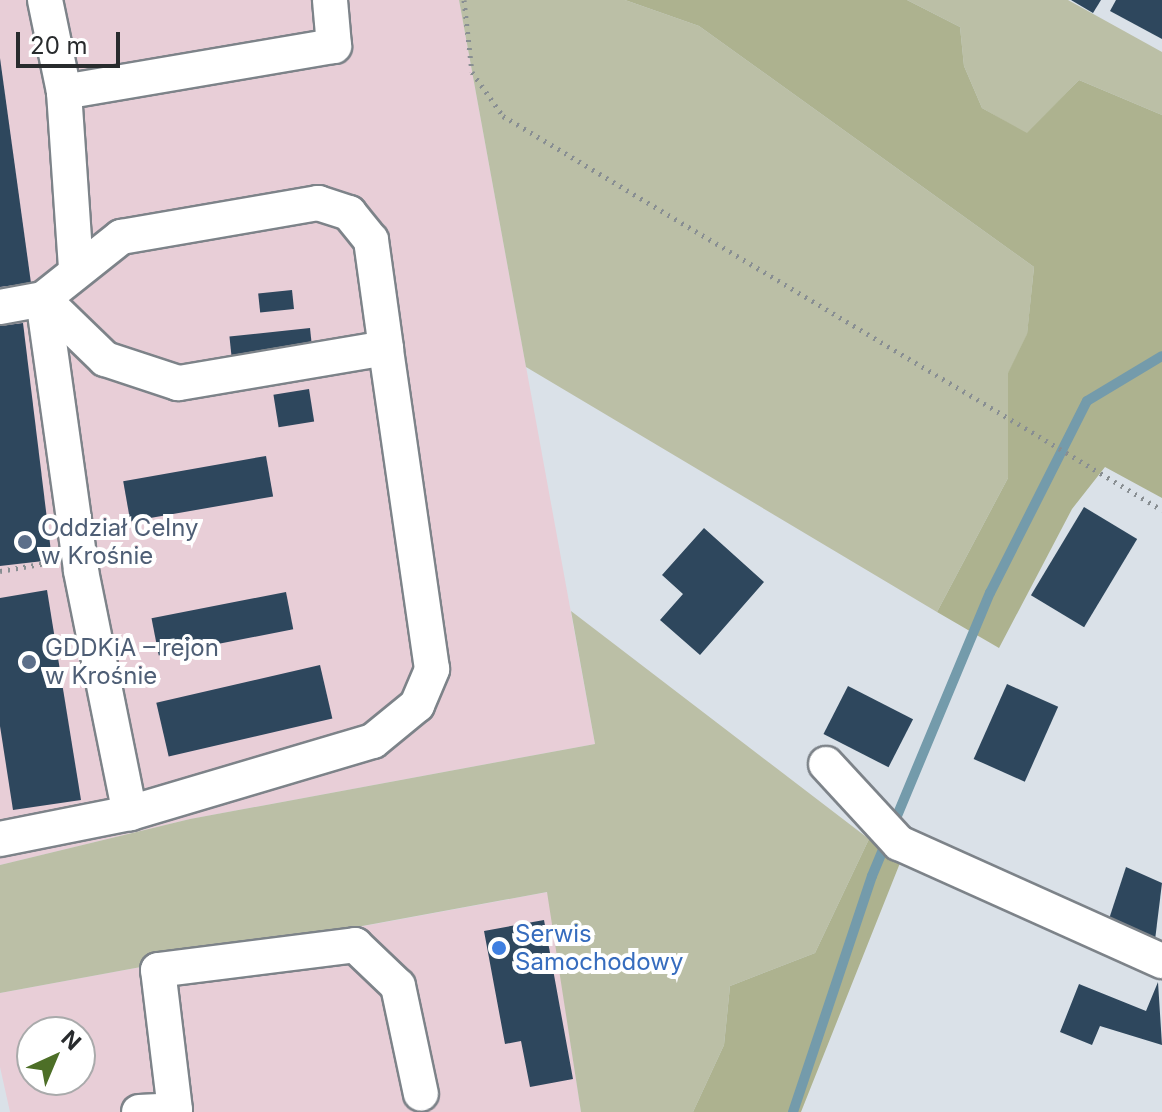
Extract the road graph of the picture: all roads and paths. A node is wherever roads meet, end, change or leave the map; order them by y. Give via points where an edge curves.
1 (45, 0) edge
2 (330, 0) edge
3 (464, 0) edge
4 (64, 92) junction
5 (76, 266) junction
6 (43, 299) junction
7 (0, 307) edge
8 (386, 348) junction
9 (1162, 510) edge
10 (826, 764) dead end
11 (130, 813) junction
12 (0, 839) edge
13 (1162, 961) edge
14 (421, 1094) dead end
15 (139, 1112) edge

1 - 4 lane
2 - 4 lane via 334,46
3 - 9 path via 472,72 503,116
4 - 5 lane
5 - 6 lane
5 - 8 lane via 121,237 318,203 349,213 371,240
6 - 7 lane
6 - 8 lane via 105,359 178,383
6 - 11 lane via 81,571
8 - 11 lane via 432,669 417,705 373,741
10 - 13 lane via 899,843
11 - 12 lane
14 - 15 lane via 398,986 355,945 158,970 175,1110

